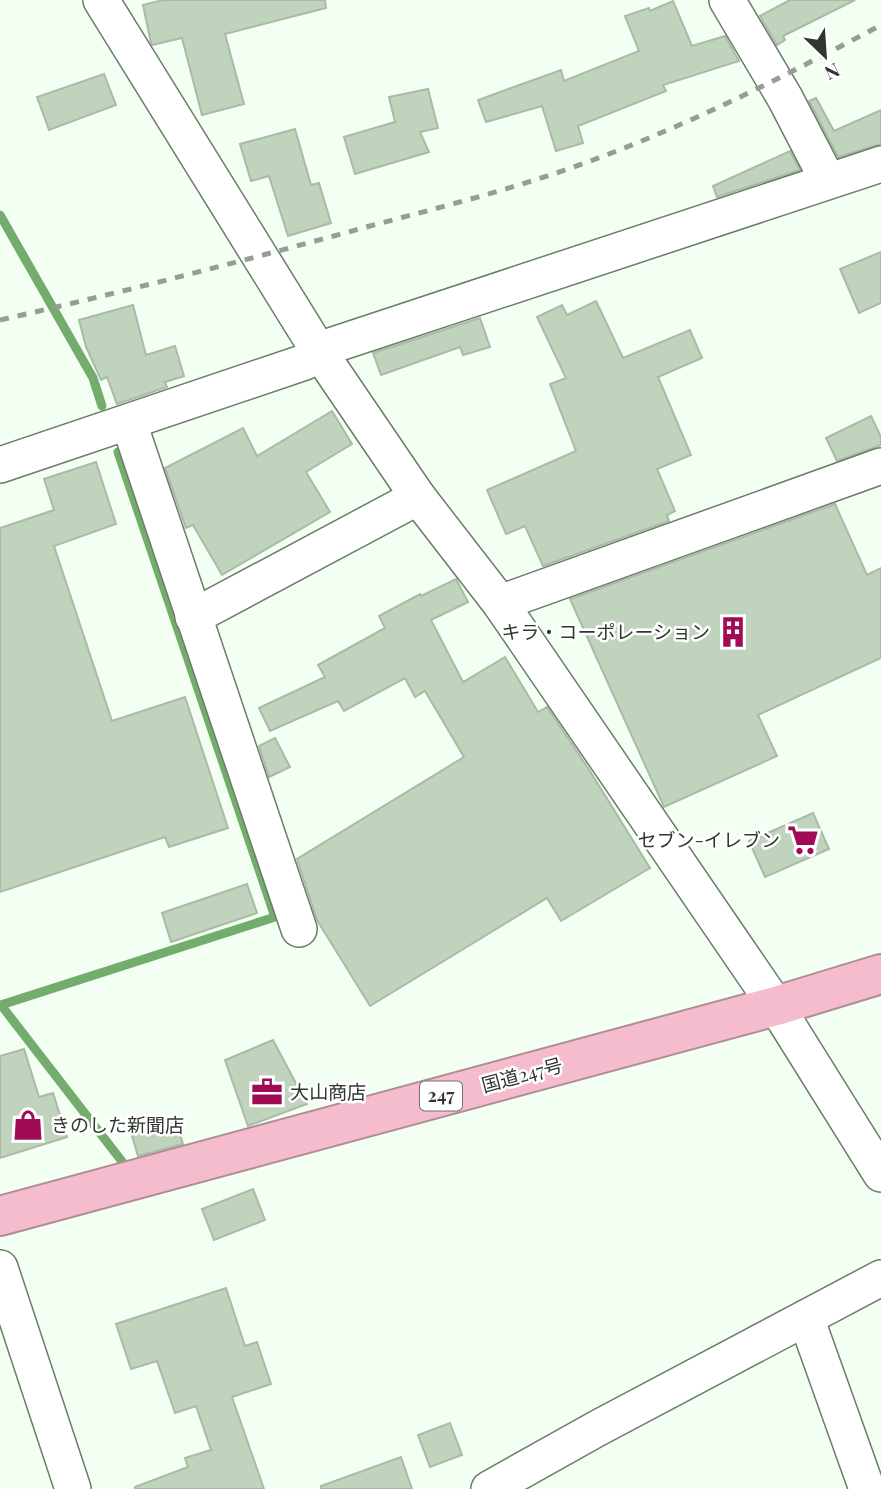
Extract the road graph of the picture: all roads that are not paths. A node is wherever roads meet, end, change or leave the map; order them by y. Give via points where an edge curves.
1 (102, 0) edge
2 (727, 0) edge
3 (875, 175) edge
4 (828, 181) junction
5 (318, 350) junction
6 (129, 423) junction
7 (0, 465) edge
8 (881, 466) edge
9 (418, 497) junction
10 (500, 603) junction
11 (193, 617) junction
12 (299, 929) dead end
13 (881, 974) edge
14 (776, 1006) junction
15 (881, 1174) edge
16 (0, 1216) edge
17 (0, 1268) edge
18 (881, 1279) edge
19 (806, 1318) junction
20 (73, 1489) edge
21 (489, 1489) edge
22 (867, 1489) edge

1 - 5 street
2 - 4 street
3 - 4 street
4 - 5 street
5 - 6 street via 305,362
5 - 9 street
6 - 7 street
6 - 11 street
8 - 10 street
9 - 10 street
9 - 11 street
10 - 14 street
11 - 12 street
13 - 14 highway, 国道247号 / 247
14 - 15 street
14 - 16 highway, 国道247号 / 247
17 - 20 street
18 - 19 street
19 - 21 street
19 - 22 street

